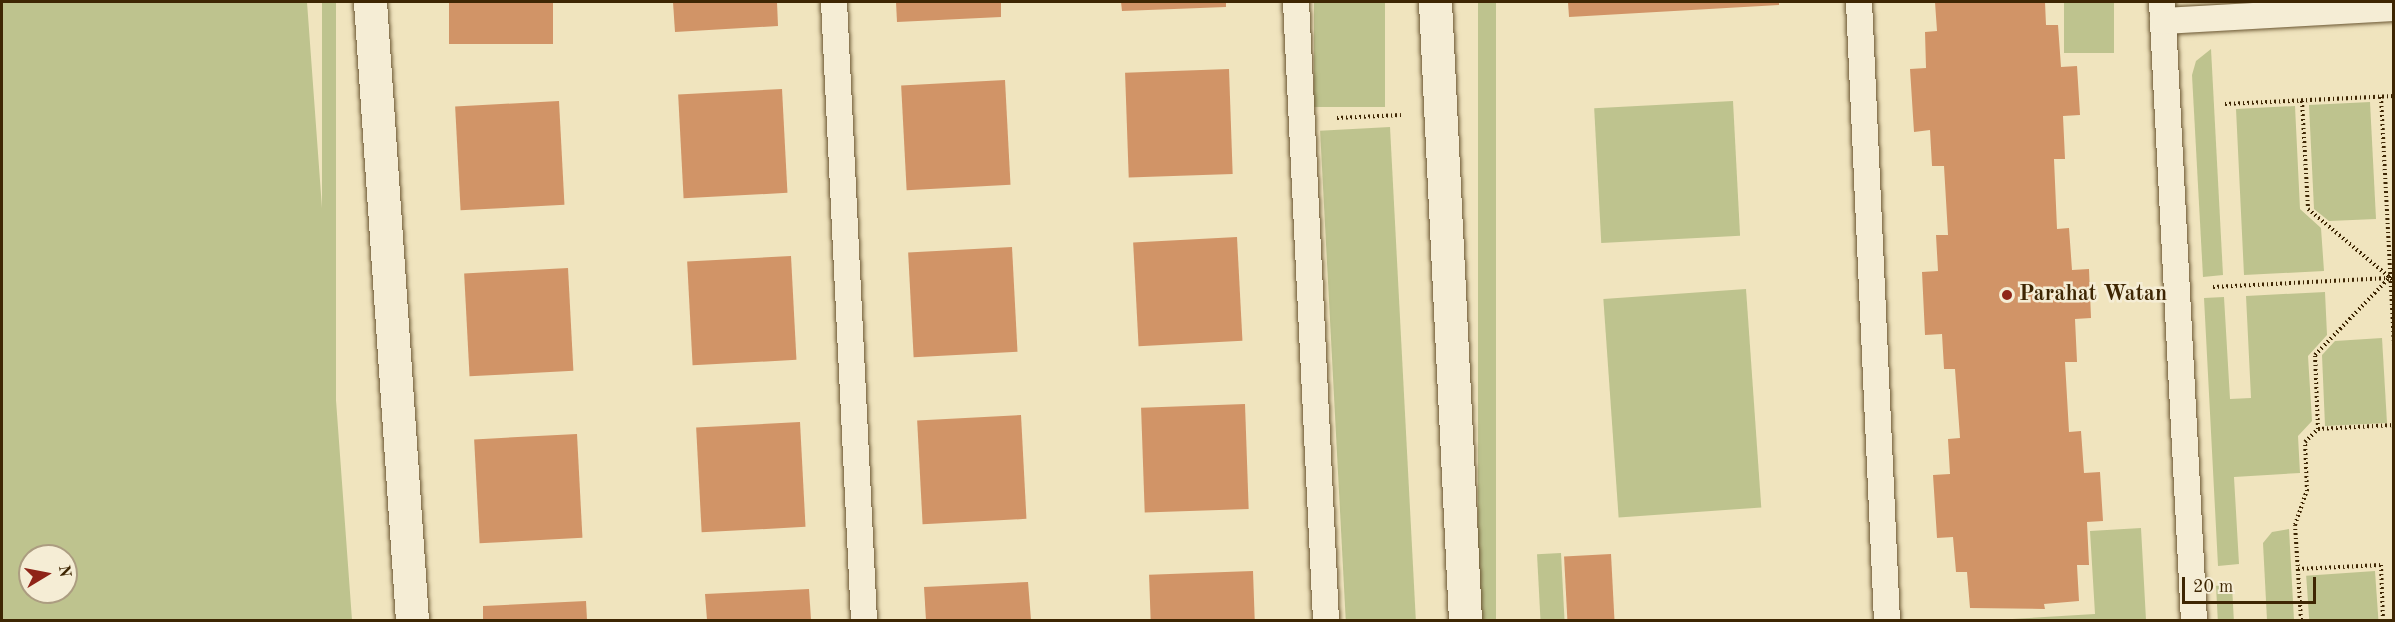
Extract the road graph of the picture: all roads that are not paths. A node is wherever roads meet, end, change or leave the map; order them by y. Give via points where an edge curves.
1 (370, 2) edge
2 (834, 2) edge
3 (1296, 2) edge
4 (1435, 2) edge
5 (1858, 2) edge
6 (2394, 8) edge
7 (2162, 11) edge
8 (412, 621) edge
9 (864, 621) edge
10 (1326, 621) edge
11 (1465, 621) edge
12 (1887, 621) edge
13 (2194, 621) edge

1 - 8 street
2 - 9 lane
3 - 10 lane
4 - 11 street
5 - 12 lane
6 - 7 lane
7 - 13 lane

